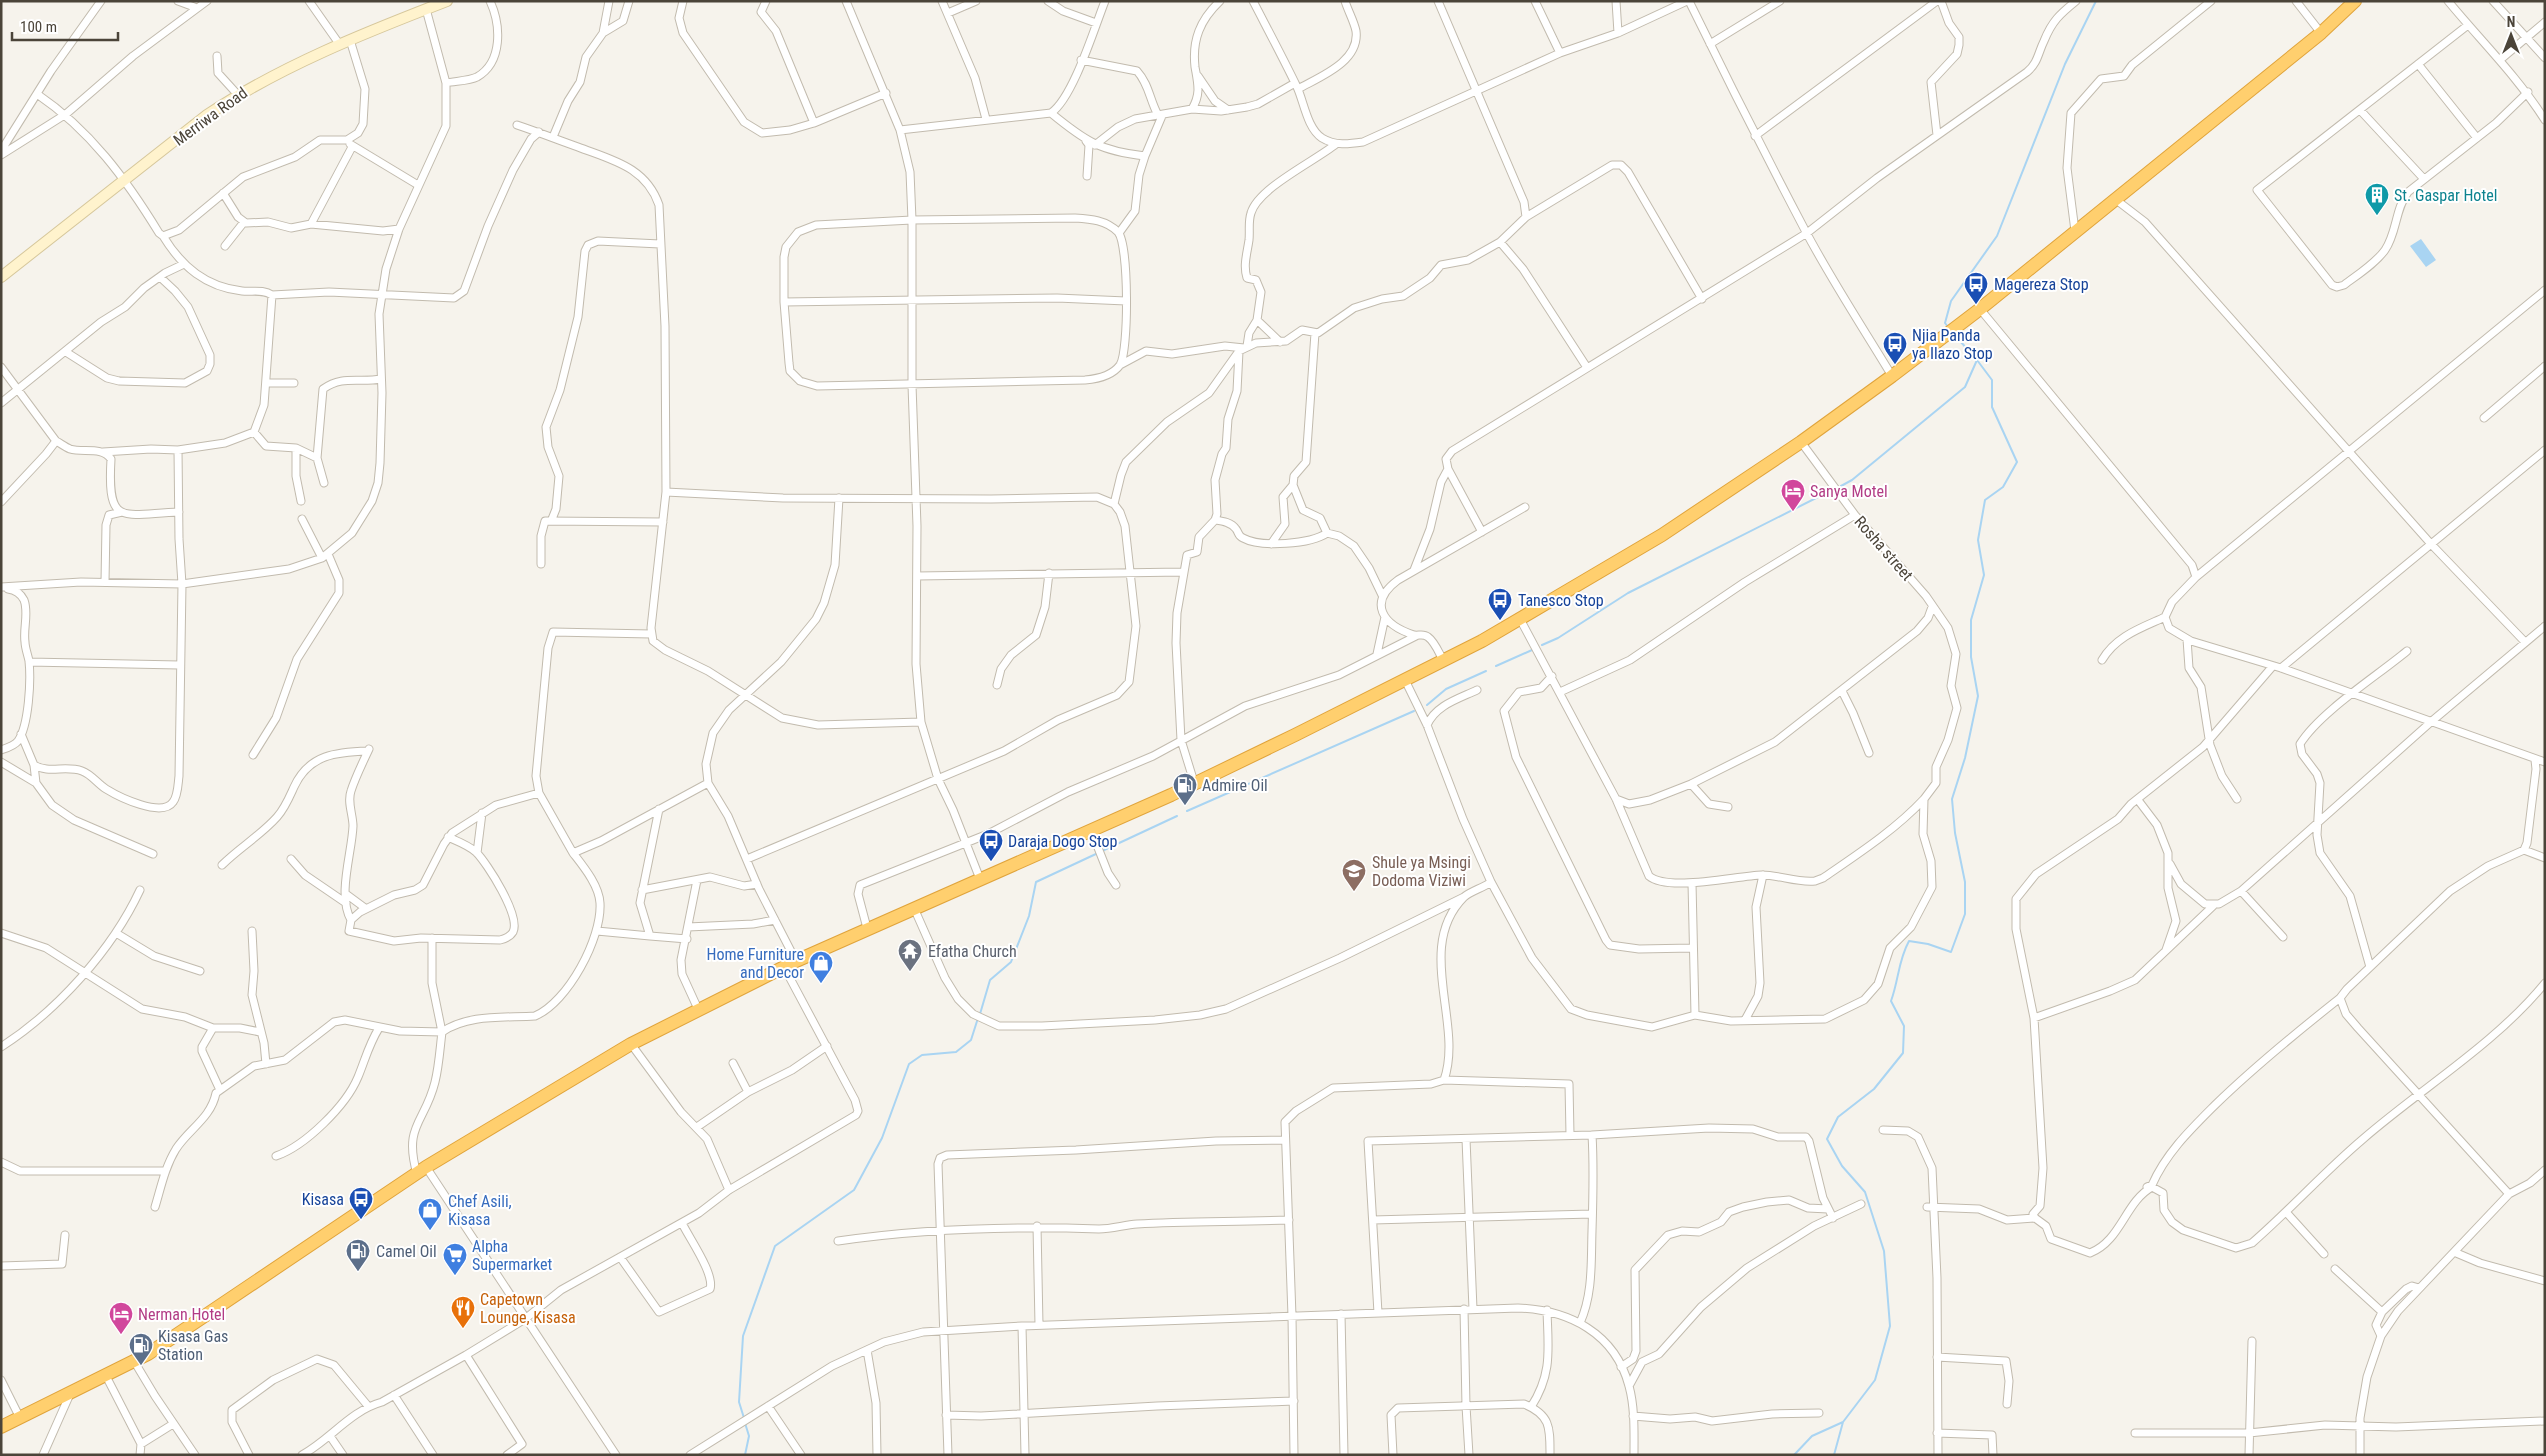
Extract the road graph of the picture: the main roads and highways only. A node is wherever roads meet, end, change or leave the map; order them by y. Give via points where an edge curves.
1 (2355, 1) edge
2 (1, 1427) edge

1 - 2 highway via 2321,33 1980,309 1800,442 1670,530 1520,619 1443,660 1093,835 867,928 631,1044 421,1170 134,1361

